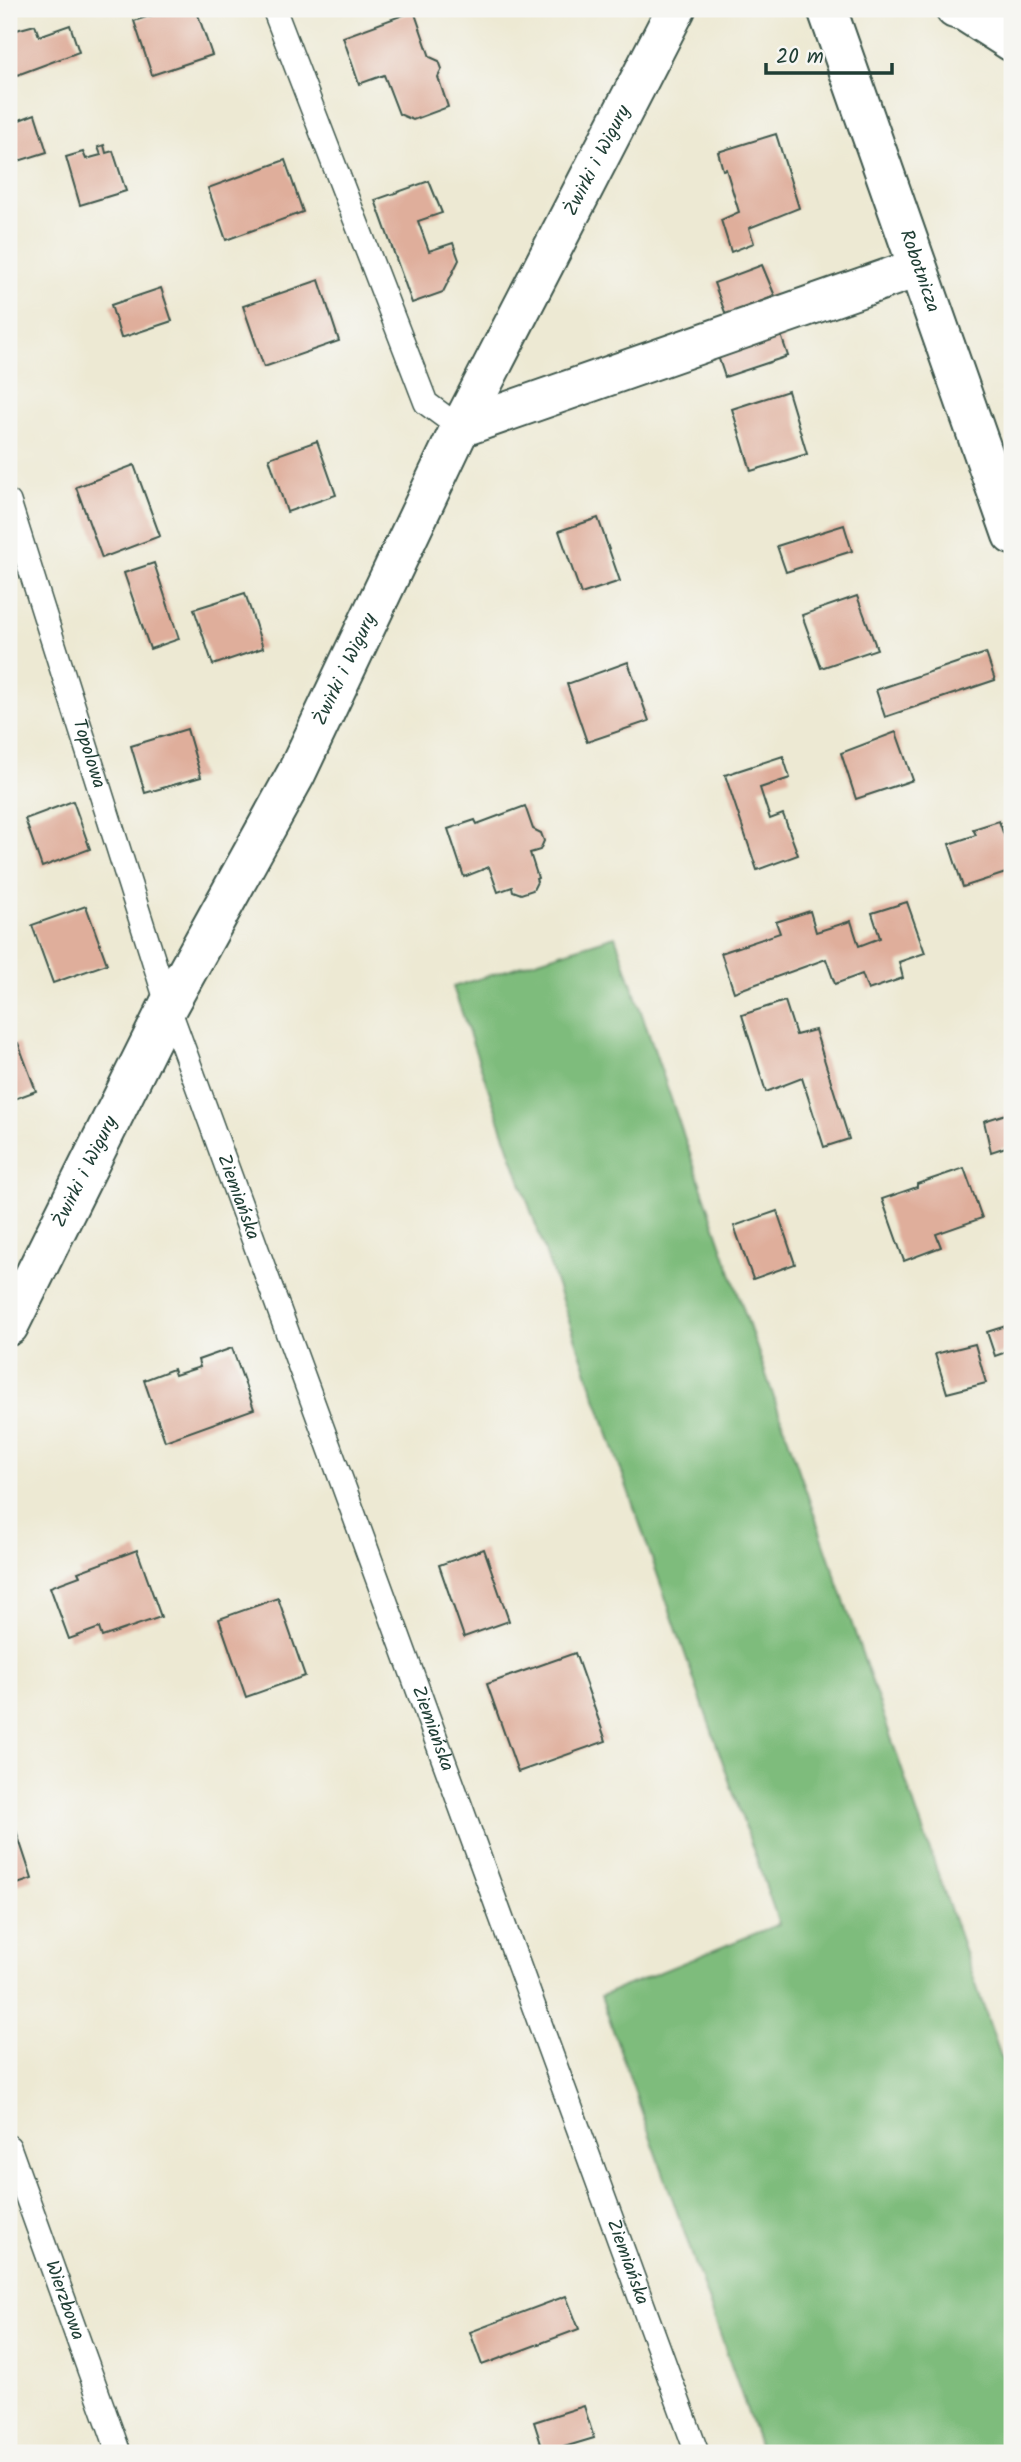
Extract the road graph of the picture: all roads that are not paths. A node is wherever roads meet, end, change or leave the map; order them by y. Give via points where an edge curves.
1 (274, 9) edge
2 (676, 9) edge
3 (955, 9) edge
4 (833, 10) edge
5 (1012, 42) edge
6 (917, 268) junction
7 (460, 428) junction
8 (9, 502) edge
9 (1012, 535) edge
10 (168, 1006) junction
11 (9, 1326) edge
12 (9, 2147) edge
13 (119, 2453) edge
14 (697, 2453) edge

1 - 7 lane via 426,403
2 - 7 street, Żwirki i Wigury
3 - 5 street
4 - 6 street, Robotnicza
6 - 7 street
6 - 9 street, Robotnicza
7 - 10 street, Żwirki i Wigury via 296,774
8 - 10 lane, Topolowa
10 - 11 street, Żwirki i Wigury
10 - 14 lane, Ziemiańska
12 - 13 lane, Wierzbowa

